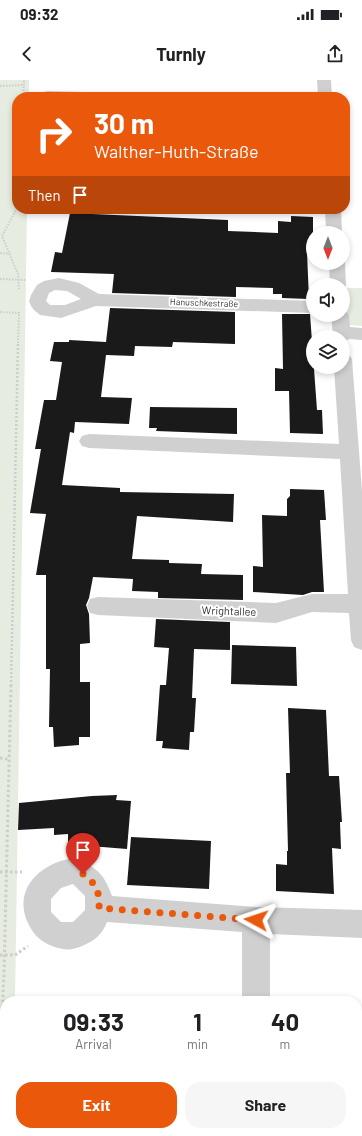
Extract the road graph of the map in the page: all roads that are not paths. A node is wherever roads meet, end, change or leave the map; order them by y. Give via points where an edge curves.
1 (324, 80) edge
2 (325, 92) edge
3 (333, 214) edge
4 (334, 226) edge
5 (95, 300) dead end
6 (306, 307) edge
7 (362, 334) edge
8 (350, 335) edge
9 (344, 374) edge
10 (89, 441) dead end
11 (349, 452) junction
12 (360, 604) junction
13 (98, 606) dead end
14 (362, 640) edge
15 (99, 908) dead end
16 (256, 920) junction
17 (362, 924) edge
18 (256, 996) edge

1 - 2 street
3 - 4 street
5 - 6 street, Hanuschkestraße
7 - 8 street
9 - 11 street
10 - 11 street
11 - 12 street
12 - 13 street, Wrightallee via 312,603 276,613
12 - 14 street
15 - 16 street
16 - 17 street
16 - 18 street

